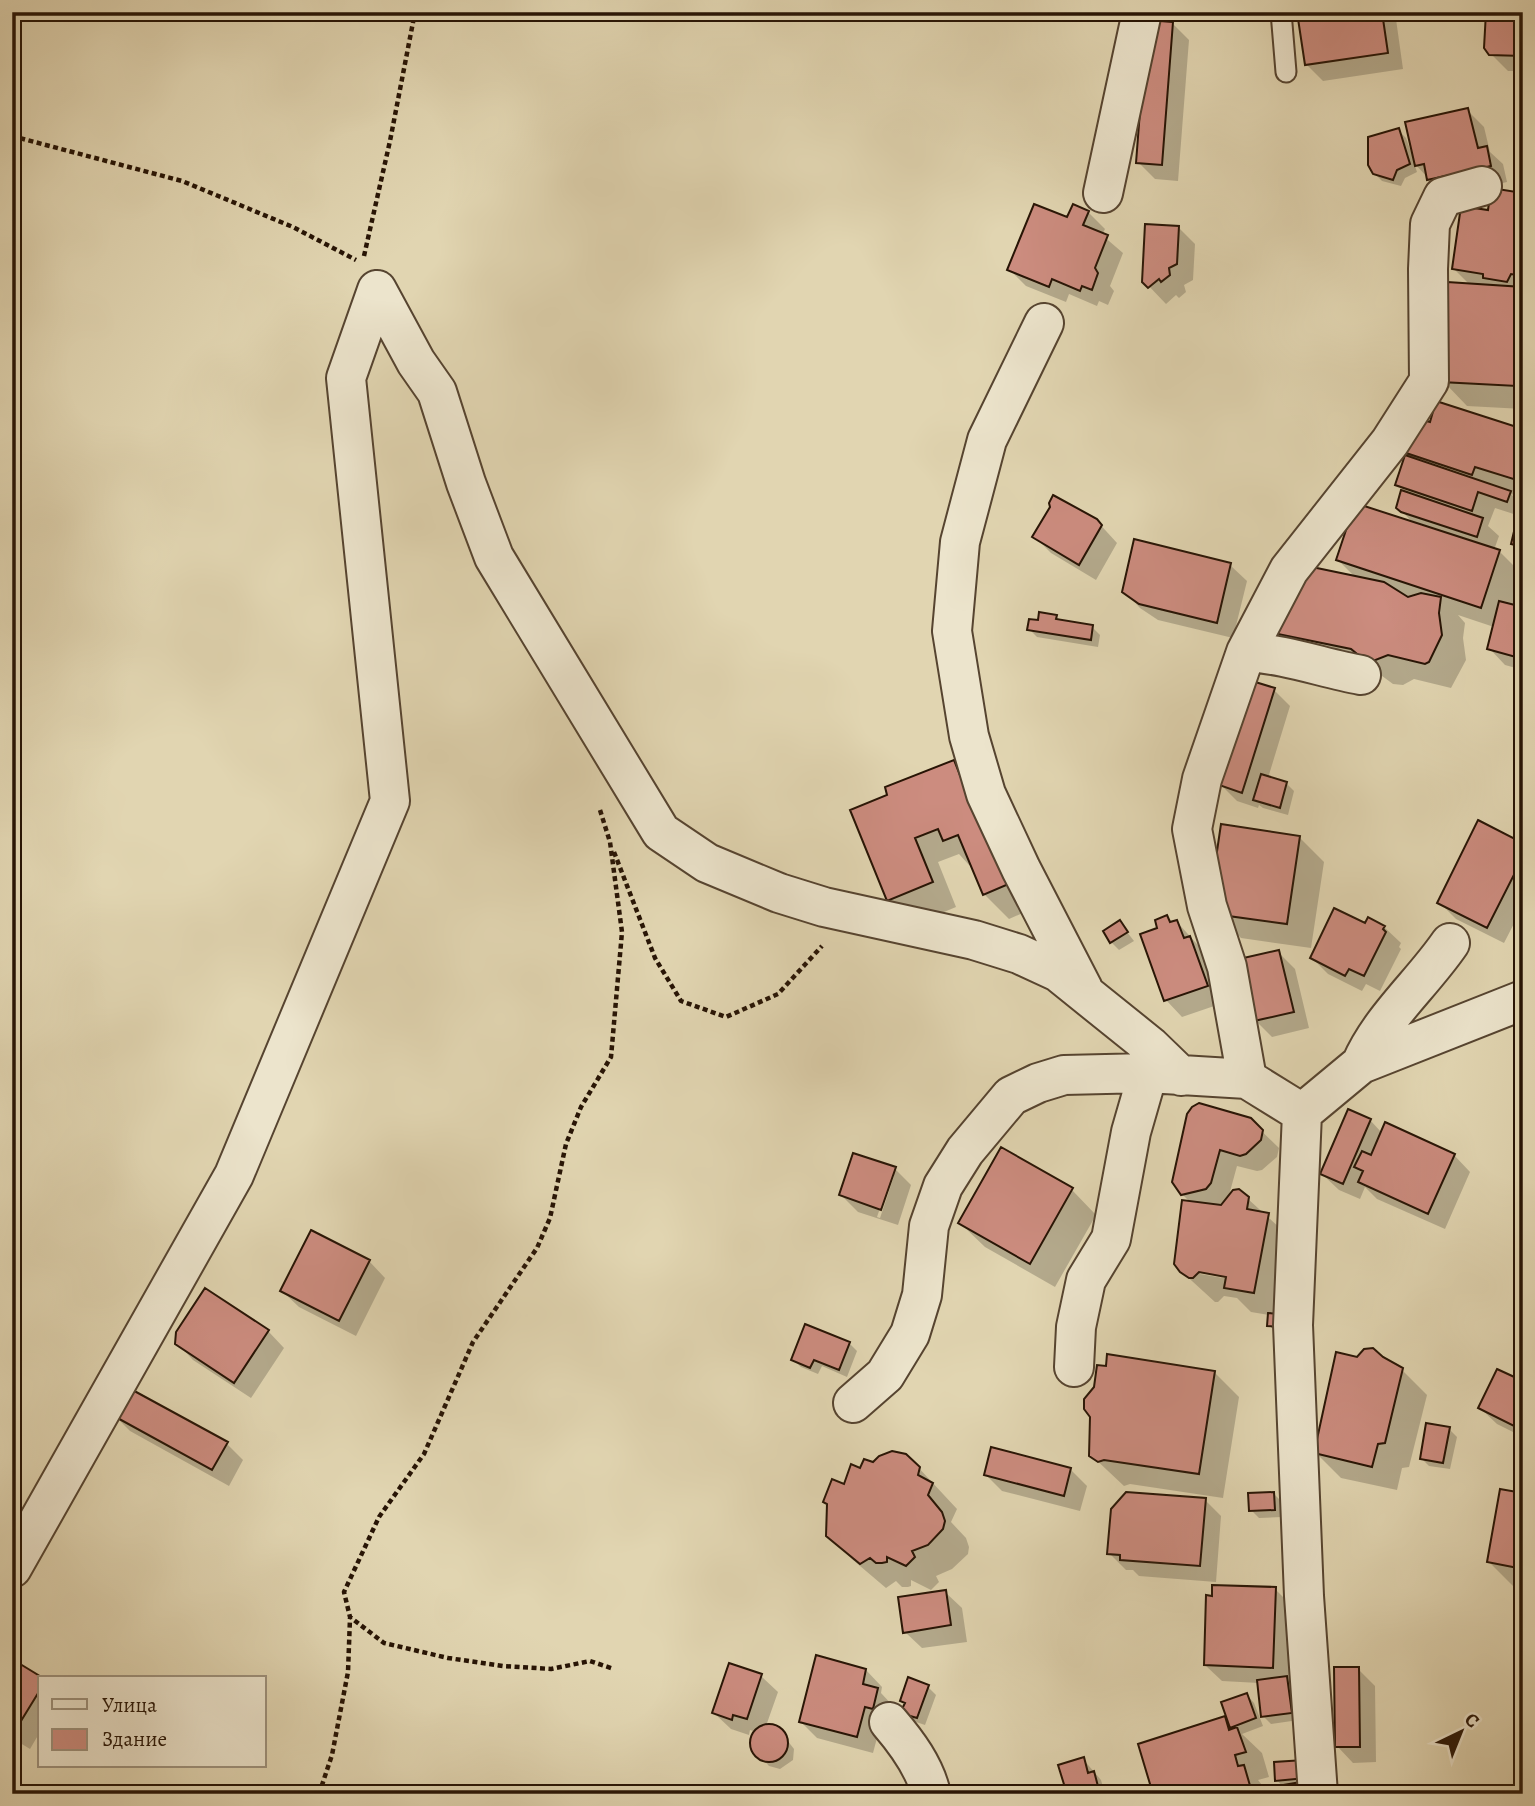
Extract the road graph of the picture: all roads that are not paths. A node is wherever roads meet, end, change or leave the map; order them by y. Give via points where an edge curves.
1 (1142, 12) edge
2 (1281, 12) edge
3 (1286, 72) dead end
4 (1482, 187) dead end
5 (1103, 193) dead end
6 (1044, 323) dead end
7 (1246, 652) junction
8 (1361, 675) dead end
9 (1450, 943) dead end
10 (1084, 991) junction
11 (1523, 1000) edge
12 (1361, 1064) junction
13 (1164, 1074) junction
14 (1247, 1079) junction
15 (1302, 1112) junction
16 (1074, 1367) dead end
17 (853, 1403) dead end
18 (12, 1567) edge
19 (889, 1721) dead end
20 (931, 1794) edge
21 (1318, 1794) edge

1 - 5 street
2 - 3 lane
4 - 7 street via 1443,197 1430,224 1429,381 1390,442 1289,570
6 - 10 street via 987,440 960,542 952,631 969,736 986,794
7 - 8 street via 1269,653
7 - 14 street via 1202,779 1192,829 1207,906 1227,967
9 - 12 street via 1371,1040
10 - 13 street via 1150,1046
10 - 18 street via 1058,972 1019,954 779,893 706,863 661,832 494,557 437,392 377,289 346,378 390,801 234,1175
11 - 12 street
12 - 15 street
13 - 14 street
13 - 16 street via 1131,1132 1111,1239 1086,1280
13 - 17 street via 1064,1075 1011,1096 943,1186 929,1226 922,1295 910,1334 885,1375
14 - 15 street
15 - 21 street via 1293,1325
19 - 20 street via 908,1744

